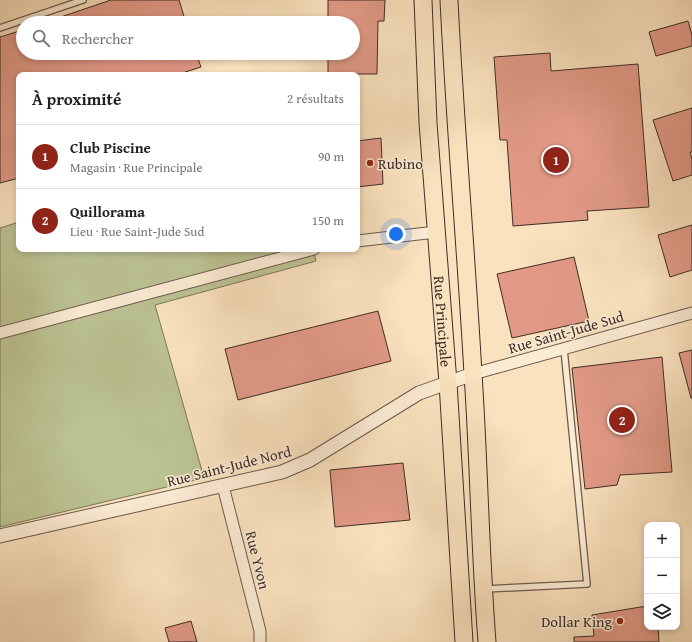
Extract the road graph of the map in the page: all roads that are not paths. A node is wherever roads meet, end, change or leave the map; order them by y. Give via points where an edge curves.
1 (83, 0) edge
2 (423, 0) edge
3 (449, 0) edge
4 (36, 16) edge
5 (16, 23) edge
6 (0, 28) edge
7 (436, 232) junction
8 (360, 241) edge
9 (303, 252) edge
10 (692, 313) edge
11 (0, 333) edge
12 (564, 349) junction
13 (473, 374) junction
14 (448, 383) junction
15 (223, 486) junction
16 (0, 536) edge
17 (483, 589) junction
18 (260, 642) edge
19 (464, 642) edge
20 (487, 642) edge

1 - 4 lane
2 - 7 main road, Rue Principale
3 - 13 main road, Rue Principale
5 - 6 lane
7 - 8 street
7 - 14 main road, Rue Principale
9 - 11 street
10 - 12 street, Rue Saint-Jude Sud
12 - 13 street, Rue Saint-Jude Sud
12 - 17 lane via 587,584
13 - 14 street, Rue Saint-Jude Sud
13 - 17 main road, Rue Principale
14 - 15 street, Rue Saint-Jude Nord via 419,393 310,460 282,472
14 - 19 main road, Rue Principale
15 - 16 street, Rue Saint-Jude Nord
15 - 18 street, Rue Yvon via 260,631
17 - 20 main road, Rue Principale

